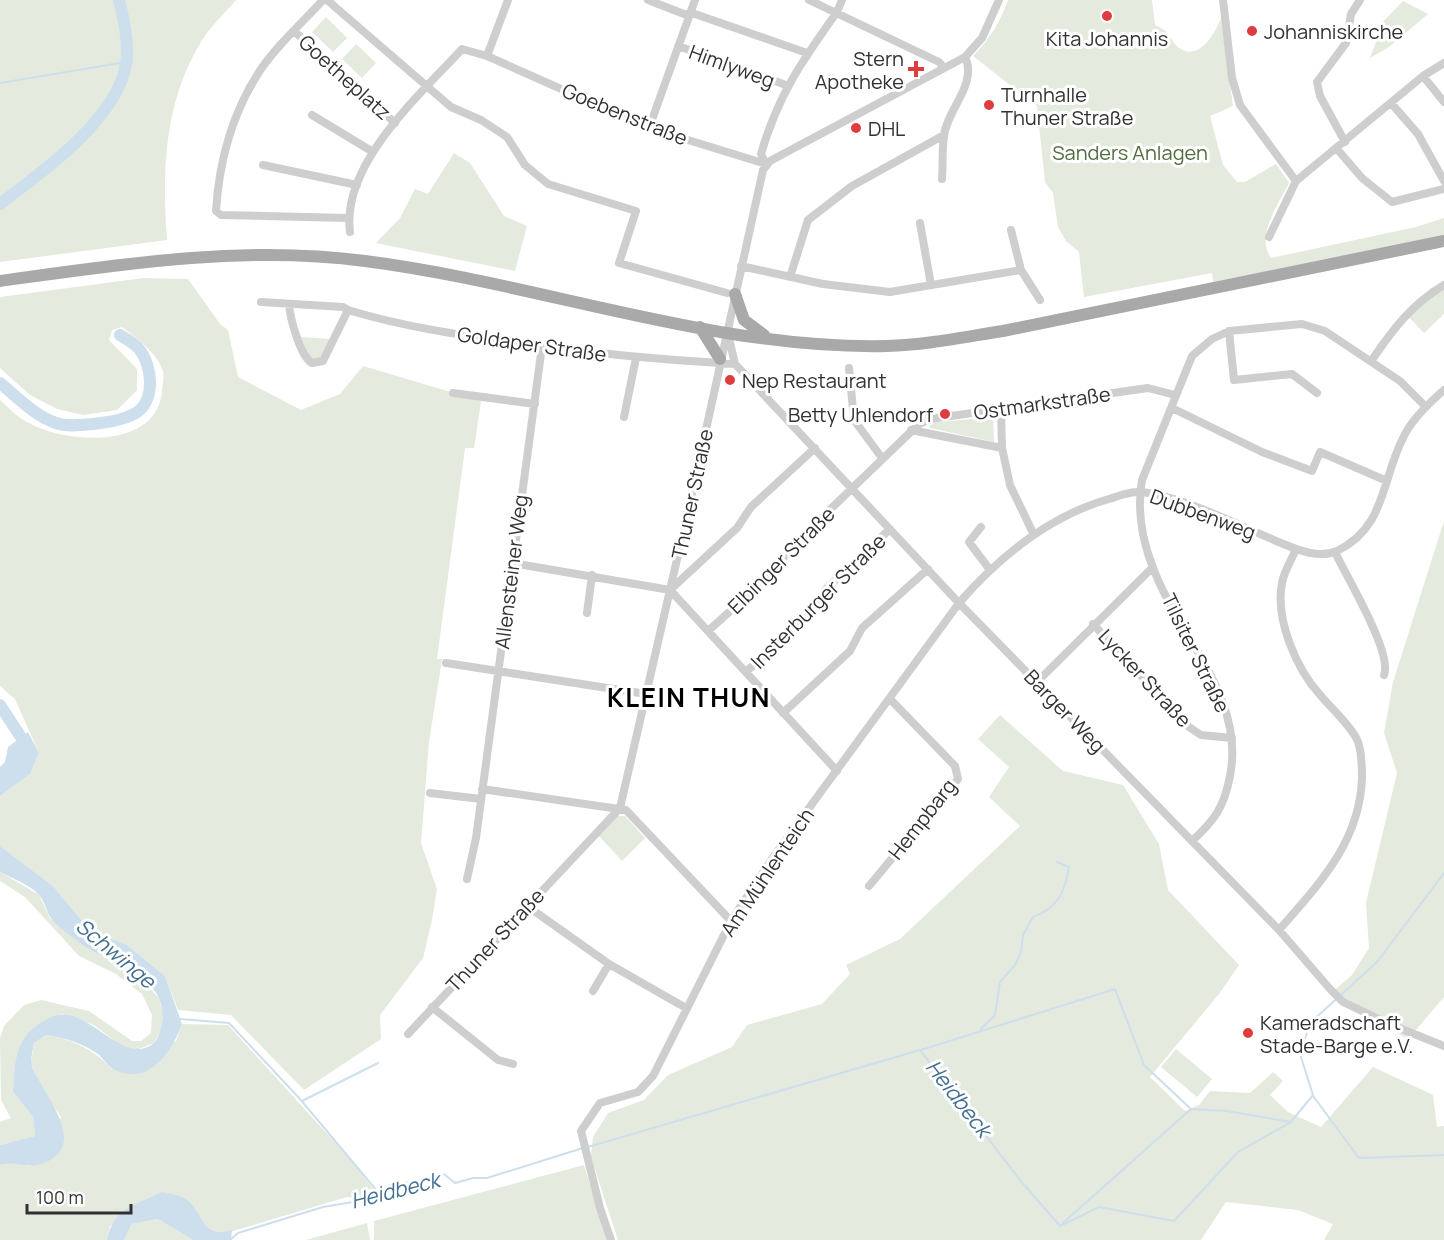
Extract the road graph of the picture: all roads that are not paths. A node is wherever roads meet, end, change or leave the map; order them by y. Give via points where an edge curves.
1 (325, 0) edge
2 (508, 0) edge
3 (648, 0) edge
4 (695, 0) edge
5 (809, 0) edge
6 (842, 0) edge
7 (999, 0) edge
8 (1223, 0) edge
9 (1360, 0) edge
10 (837, 12) junction
11 (689, 15) junction
12 (294, 31) junction
13 (678, 46) junction
14 (807, 53) junction
15 (487, 56) junction
16 (965, 57) junction
17 (1444, 63) edge
18 (944, 68) junction
19 (1423, 76) junction
20 (786, 85) junction
21 (427, 88) junction
22 (1444, 102) edge
23 (1391, 103) junction
24 (312, 115) dead end
25 (395, 123) junction
26 (649, 128) junction
27 (944, 135) junction
28 (1345, 142) junction
29 (1337, 149) junction
30 (373, 152) junction
31 (766, 164) junction
32 (263, 165) dead end
33 (942, 179) dead end
34 (1296, 181) junction
35 (1444, 181) edge
36 (357, 185) junction
37 (1444, 189) edge
38 (348, 219) junction
39 (920, 223) dead end
40 (1011, 230) dead end
41 (350, 232) dead end
42 (1269, 237) dead end
43 (1444, 242) edge
44 (741, 266) junction
45 (1021, 270) junction
46 (790, 277) junction
47 (0, 281) edge
48 (931, 285) junction
49 (1444, 285) edge
50 (731, 293) junction
51 (1040, 300) dead end
52 (261, 302) dead end
53 (289, 304) junction
54 (348, 310) junction
55 (700, 327) junction
56 (1229, 331) junction
57 (728, 332) junction
58 (767, 338) junction
59 (542, 346) junction
60 (636, 358) junction
61 (1372, 360) junction
62 (719, 361) junction
63 (735, 364) junction
64 (849, 368) dead end
65 (1444, 390) edge
66 (453, 393) dead end
67 (1317, 393) dead end
68 (1175, 395) junction
69 (535, 404) junction
70 (1426, 407) junction
71 (1172, 408) junction
72 (1000, 410) junction
73 (624, 417) dead end
74 (911, 430) junction
75 (816, 448) junction
76 (1002, 448) junction
77 (882, 458) junction
78 (1387, 481) junction
79 (851, 487) junction
80 (1140, 492) junction
81 (981, 527) dead end
82 (890, 529) junction
83 (1033, 533) junction
84 (1296, 549) junction
85 (1335, 552) junction
86 (513, 563) junction
87 (1153, 567) junction
88 (928, 569) junction
89 (990, 570) junction
90 (592, 575) junction
91 (670, 590) junction
92 (959, 603) junction
93 (587, 613) dead end
94 (1093, 624) junction
95 (708, 631) junction
96 (446, 663) dead end
97 (498, 671) junction
98 (746, 672) junction
99 (1384, 675) dead end
100 (1037, 682) junction
101 (646, 694) junction
102 (890, 699) junction
103 (783, 713) junction
104 (1232, 738) junction
105 (837, 771) junction
106 (482, 789) junction
107 (430, 793) dead end
108 (481, 799) junction
109 (620, 808) junction
110 (1192, 841) junction
111 (467, 879) dead end
112 (868, 886) dead end
113 (527, 906) junction
114 (731, 921) junction
115 (1279, 930) junction
116 (609, 964) junction
117 (593, 991) dead end
118 (432, 1007) junction
119 (686, 1008) junction
120 (408, 1034) dead end
121 (1444, 1046) edge
122 (513, 1064) dead end
123 (610, 1240) edge

1 - 12 street
1 - 21 street
2 - 15 street
3 - 11 street
4 - 11 street
5 - 10 street
6 - 10 street, Thuner Straße
7 - 16 street via 981,38
8 - 34 street via 1232,78 1240,105
9 - 28 street via 1351,14 1346,43 1317,82 1320,96
10 - 14 street, Thuner Straße
10 - 18 street
11 - 13 street
11 - 14 street
12 - 25 street, Goetheplatz
12 - 38 street via 260,70 242,104 218,179 218,214
13 - 20 street, Himlyweg
13 - 26 street
14 - 20 street, Thuner Straße
15 - 21 street, Goebenstraße via 462,49
15 - 26 street, Goebenstraße
16 - 18 street
16 - 27 street via 968,78
17 - 19 street
18 - 31 street
19 - 22 street
19 - 23 street
20 - 31 street, Thuner Straße via 771,117 761,154
21 - 25 street
21 - 50 street via 451,107 507,137 525,165 548,184 636,211 619,262
23 - 28 street
23 - 35 street via 1418,134
24 - 30 street
25 - 30 street
26 - 31 street, Goebenstraße
27 - 33 street
27 - 46 street via 852,186 808,220
28 - 29 street
29 - 34 street
29 - 37 street via 1362,178 1392,202
30 - 36 street
31 - 44 street, Thuner Straße
32 - 36 street
34 - 42 street
36 - 38 street
38 - 41 street
39 - 48 street
40 - 45 street
43 - 58 main road via 940,341 886,346
44 - 46 street
44 - 50 street, Thuner Straße
45 - 48 street
45 - 51 street
46 - 48 street via 890,292
47 - 55 main road via 163,259 316,257 463,276
49 - 61 street via 1423,297 1398,322
50 - 57 street, Thuner Straße
50 - 58 main road via 744,320
52 - 53 street, Goldaper Straße
53 - 54 street, Goldaper Straße
53 - 54 street via 305,357 312,363 327,356
54 - 59 street, Goldaper Straße via 391,323
55 - 57 main road
55 - 62 main road
56 - 61 street via 1302,324 1325,331
56 - 67 street via 1234,380 1292,374
56 - 68 street via 1192,356
57 - 58 main road
57 - 62 street, Thuner Straße
57 - 63 street
59 - 60 street, Goldaper Straße
59 - 69 street, Allensteiner Weg
60 - 62 street, Goldaper Straße
60 - 73 street
61 - 70 street
62 - 63 street, Goldaper Straße
62 - 91 street, Thuner Straße
63 - 75 street, Barger Weg
64 - 77 street via 854,420
65 - 70 street
66 - 69 street
68 - 71 street
68 - 72 street, Ostmarkstraße via 1148,388
69 - 86 street, Allensteiner Weg
70 - 78 street via 1403,436
71 - 78 street via 1262,452 1312,471 1320,452
71 - 80 street
72 - 74 street, Ostmarkstraße via 930,419
72 - 76 street
74 - 76 street, Ostmarkstraße
74 - 77 street, Ostmarkstraße
75 - 79 street, Barger Weg
75 - 91 street via 751,507 737,528
76 - 83 street via 1010,485
77 - 79 street, Ostmarkstraße
78 - 85 street via 1372,524 1354,542
79 - 82 street, Barger Weg
79 - 95 street, Elbinger Straße via 789,549 776,570
80 - 83 street, Dubbenweg via 1086,506
80 - 84 street, Dubbenweg via 1176,501
80 - 87 street, Tilsiter Straße via 1143,533
81 - 89 street via 969,542
82 - 88 street, Barger Weg
82 - 98 street, Insterburger Straße via 826,589 813,610
83 - 89 street, Dubbenweg
84 - 85 street, Dubbenweg via 1324,556
84 - 115 street via 1282,583 1282,618 1291,645 1317,692 1358,740 1361,800 1354,827 1332,865
85 - 99 street via 1379,637 1386,658
86 - 90 street
86 - 97 street, Allensteiner Weg
87 - 94 street
87 - 104 street, Tilsiter Straße via 1216,687
88 - 92 street, Barger Weg
88 - 103 street via 862,628 850,651
89 - 92 street, Dubbenweg
90 - 91 street
90 - 93 street
91 - 95 street
91 - 101 street, Thuner Straße
92 - 100 street, Barger Weg
92 - 102 street, Am Mühlenteich
94 - 100 street
94 - 104 street, Lycker Straße via 1189,727 1201,735
95 - 98 street
96 - 97 street
97 - 101 street
97 - 106 street, Allensteiner Weg
98 - 103 street
100 - 110 street, Barger Weg
101 - 109 street, Thuner Straße
102 - 105 street, Am Mühlenteich
102 - 112 street, Hempbarg via 955,766 958,778
103 - 105 street
104 - 110 street, Tilsiter Straße via 1233,760 1225,799 1212,823
105 - 114 street, Am Mühlenteich
106 - 108 street, Allensteiner Weg
106 - 109 street
107 - 108 street
108 - 111 street, Allensteiner Weg
109 - 113 street, Thuner Straße
109 - 114 street
110 - 115 street, Barger Weg
113 - 116 street
113 - 118 street, Thuner Straße
114 - 119 street, Am Mühlenteich
115 - 121 street, Barger Weg via 1343,1002
116 - 117 street
116 - 119 street
118 - 120 street, Thuner Straße
118 - 122 street via 498,1060
119 - 123 street, Am Mühlenteich via 653,1076 638,1092 600,1103 581,1131

